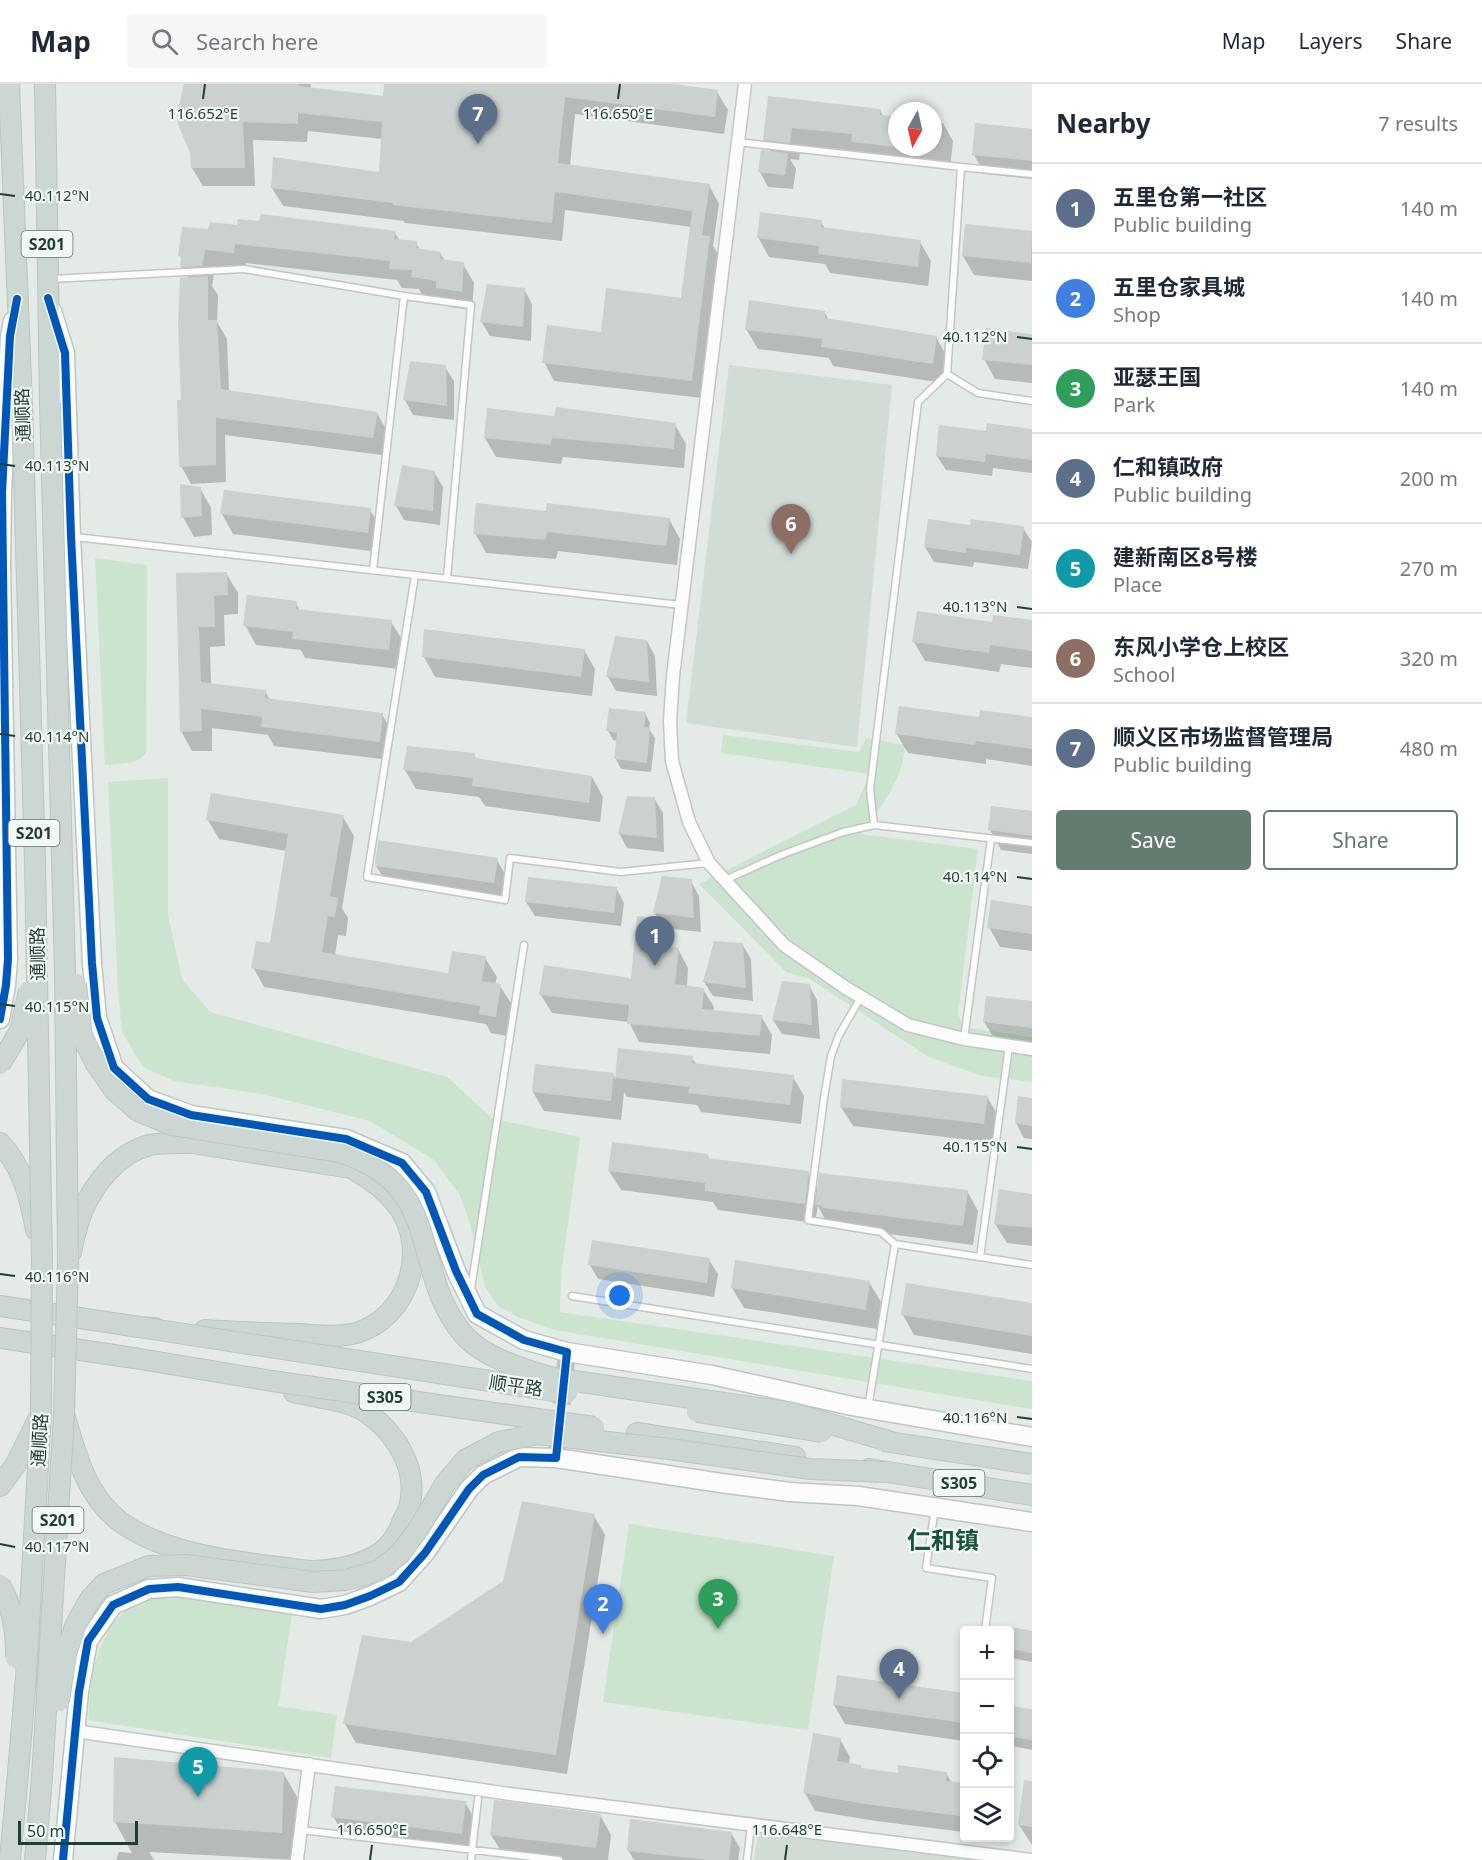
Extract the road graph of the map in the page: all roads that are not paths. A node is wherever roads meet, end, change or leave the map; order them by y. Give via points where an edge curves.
1 (9, 84) edge
2 (45, 84) edge
3 (745, 84) edge
4 (737, 142) junction
5 (961, 167) junction
6 (1032, 174) edge
7 (48, 289) junction
8 (404, 296) junction
9 (17, 299) junction
10 (947, 374) junction
11 (1032, 401) edge
12 (1, 491) edge
13 (71, 536) junction
14 (373, 570) junction
15 (415, 575) junction
16 (447, 578) junction
17 (681, 605) junction
18 (3, 786) edge
19 (874, 825) junction
20 (991, 839) junction
21 (1032, 843) edge
22 (35, 862) junction
23 (709, 863) junction
24 (62, 869) junction
25 (725, 880) junction
26 (524, 945) dead end
27 (861, 997) junction
28 (0, 1020) edge
29 (964, 1039) junction
30 (1009, 1046) junction
31 (1032, 1049) edge
32 (0, 1064) edge
33 (0, 1143) edge
34 (895, 1244) junction
35 (980, 1257) junction
36 (42, 1261) junction
37 (68, 1262) junction
38 (1032, 1265) edge
39 (572, 1296) dead end
40 (469, 1298) junction
41 (0, 1306) edge
42 (139, 1327) junction
43 (0, 1338) edge
44 (878, 1345) junction
45 (162, 1363) junction
46 (1032, 1369) edge
47 (868, 1408) junction
48 (64, 1413) junction
49 (41, 1414) junction
50 (1032, 1437) edge
51 (895, 1443) junction
52 (1032, 1464) edge
53 (885, 1472) junction
54 (0, 1486) edge
55 (1032, 1495) edge
56 (935, 1508) junction
57 (1032, 1522) edge
58 (0, 1585) edge
59 (986, 1626) edge
60 (75, 1731) junction
61 (309, 1764) junction
62 (18, 1773) junction
63 (42, 1777) junction
64 (478, 1799) dead end
65 (751, 1824) junction
66 (301, 1830) junction
67 (472, 1850) junction
68 (10, 1860) edge
69 (35, 1860) edge
70 (63, 1860) edge
71 (297, 1860) edge
72 (471, 1860) edge
73 (558, 1860) edge
74 (747, 1860) edge
75 (1032, 1860) edge

1 - 9 main road, 通顺路 / S201
2 - 7 main road, 通顺路 / S201
3 - 4 street
4 - 5 lane
4 - 17 street
5 - 6 lane
5 - 10 lane
7 - 8 lane via 244,269
7 - 13 street via 65,353
7 - 24 main road, 通顺路 / S201, bridge
8 - 14 lane
8 - 16 lane via 471,305
9 - 12 street via 10,336
9 - 22 main road, 通顺路 / S201, bridge
10 - 11 lane via 978,393
10 - 19 lane via 918,402 870,789
12 - 18 street
13 - 14 lane
13 - 40 street via 92,963 97,1018 114,1068 148,1099 191,1115 346,1139 402,1163 426,1192
14 - 15 lane
15 - 16 lane
15 - 23 lane via 367,877 505,900 510,858 621,872
16 - 17 lane
17 - 23 street via 670,711 672,761 689,822
18 - 28 street via 8,959
19 - 20 lane
19 - 25 lane via 843,832
20 - 21 lane
20 - 29 lane
22 - 32 main road, bridge via 27,1007 20,1031
22 - 36 main road, 通顺路 / S201, bridge
23 - 25 street
24 - 37 main road, 通顺路 / S201, bridge
24 - 51 main road, bridge via 82,1036 115,1091 138,1111 172,1125 339,1152 380,1170 416,1215 452,1318 465,1337 485,1352 554,1378 793,1413
25 - 27 street via 784,945
26 - 40 lane
27 - 29 street via 908,1025
27 - 34 lane via 831,1056 808,1220 881,1232
29 - 30 street
30 - 31 street
30 - 35 lane
33 - 36 main road, bridge via 23,1177
34 - 35 lane
34 - 44 lane
35 - 38 lane
36 - 49 main road, 通顺路 / S201, bridge
37 - 42 main road, bridge via 82,1212 100,1180 120,1159 148,1146 192,1143 351,1168 372,1180 401,1210 412,1244 409,1281 391,1313 357,1332 335,1336
37 - 48 main road, 通顺路 / S201, bridge
39 - 44 lane
40 - 47 street via 477,1314 524,1340 567,1352 712,1375
41 - 42 main road, 顺平路 / S305, bridge
42 - 51 main road, 顺平路 / S305, bridge
43 - 45 main road, 顺平路 / S305, bridge
44 - 46 lane
44 - 47 lane
45 - 48 main road, bridge via 363,1410 384,1427 402,1451 411,1474 410,1503 398,1533 380,1553 358,1563 311,1571 246,1563 171,1547 117,1519 95,1496 79,1465
45 - 53 main road, 顺平路 / S305, bridge
47 - 50 street
48 - 63 main road, 通顺路 / S201, bridge
49 - 54 main road via 16,1464
49 - 62 main road, 通顺路 / S201, bridge
51 - 52 main road, 顺平路 / S305, bridge
53 - 55 main road, 顺平路 / S305
53 - 63 main road, bridge via 810,1469 538,1434 499,1442 465,1460 400,1554 378,1571 346,1580 313,1582 186,1565 149,1566 131,1572 104,1584 75,1626
56 - 57 street
56 - 59 lane via 926,1568 992,1578
56 - 60 street via 721,1483 556,1458 519,1458 483,1475 399,1582 370,1596 321,1608 178,1587 149,1589 113,1605 88,1641
58 - 62 main road, bridge via 15,1631 12,1721
60 - 61 street
60 - 70 street
61 - 65 street
61 - 66 street
62 - 68 main road, 通顺路 / S201
63 - 69 main road, 通顺路 / S201
64 - 67 lane
65 - 74 lane
65 - 75 street
66 - 67 lane
66 - 71 street
67 - 72 lane
67 - 73 lane

